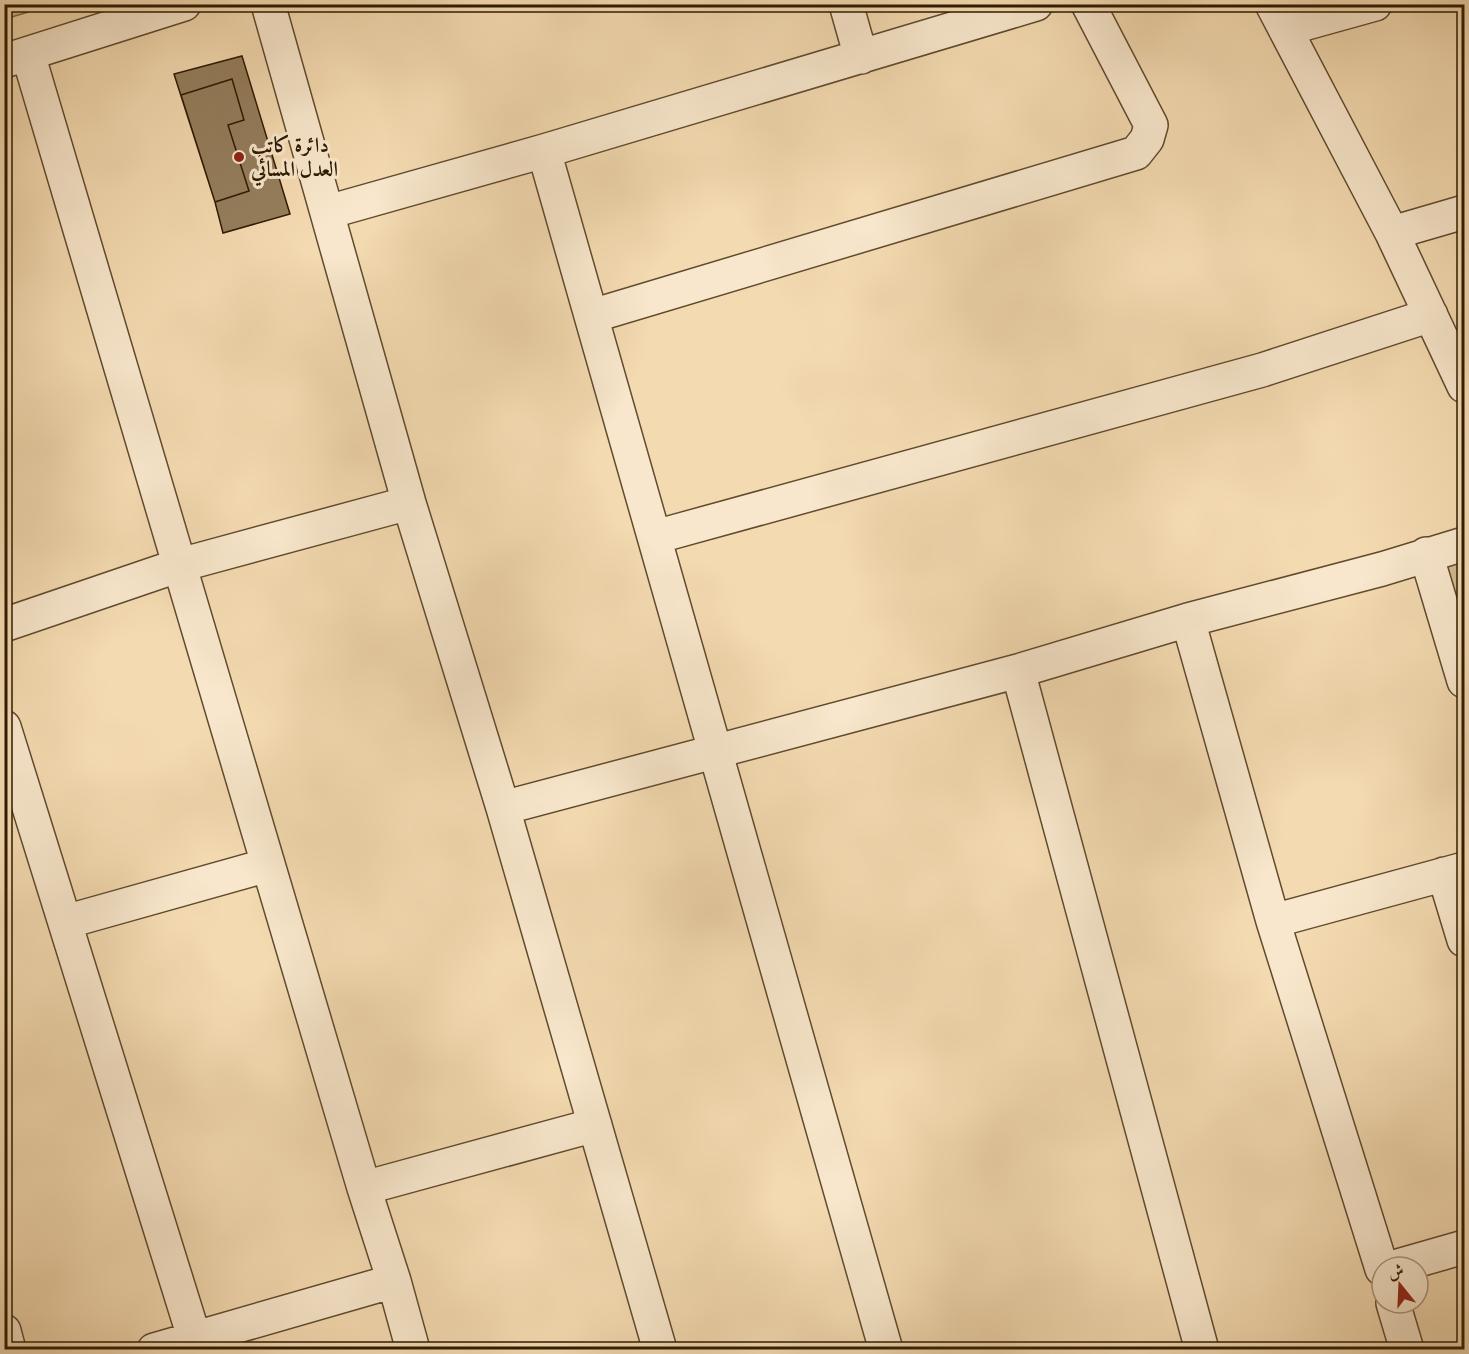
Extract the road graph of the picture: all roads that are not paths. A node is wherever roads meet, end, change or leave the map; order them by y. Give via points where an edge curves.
1 (184, 4) edge
2 (268, 4) edge
3 (846, 4) edge
4 (1036, 4) edge
5 (1088, 4) edge
6 (1375, 4) edge
7 (1279, 17) edge
8 (16, 57) edge
9 (861, 57) junction
10 (544, 151) junction
11 (328, 212) junction
12 (1464, 212) edge
13 (1392, 233) junction
14 (1431, 315) junction
15 (592, 316) junction
16 (1464, 386) edge
17 (410, 502) junction
18 (655, 537) junction
19 (1464, 543) edge
20 (1426, 554) junction
21 (180, 565) junction
22 (1188, 620) junction
23 (4, 625) edge
24 (1018, 671) junction
25 (1464, 681) edge
26 (4, 727) edge
27 (716, 751) junction
28 (503, 808) junction
29 (268, 864) junction
30 (1454, 872) edge
31 (1273, 921) junction
32 (65, 922) junction
33 (1464, 940) edge
34 (595, 1125) junction
35 (364, 1188) junction
36 (1464, 1247) edge
37 (1378, 1255) edge
38 (1430, 1257) edge
39 (394, 1281) junction
40 (1397, 1315) edge
41 (194, 1337) junction
42 (154, 1350) edge
43 (413, 1350) edge
44 (660, 1350) edge
45 (886, 1350) edge
46 (1202, 1350) edge
47 (1407, 1350) edge

1 - 8 street
2 - 11 street
3 - 9 street
4 - 9 street
5 - 15 street via 1151,125 1147,139 1136,153
6 - 7 street
7 - 13 street
8 - 21 street
9 - 10 street
10 - 11 street
10 - 15 street
11 - 17 street
12 - 13 street
13 - 14 street
14 - 16 street
14 - 18 street via 1262,370
15 - 18 street
17 - 21 street
17 - 28 street
18 - 27 street
19 - 20 street
20 - 22 street
20 - 25 street
21 - 23 street
21 - 29 street
22 - 24 street
22 - 31 street
24 - 27 street
24 - 46 street
26 - 32 street
27 - 28 street
27 - 45 street
28 - 34 street
29 - 32 street
29 - 35 street
30 - 31 street
30 - 33 street
31 - 37 street
32 - 41 street
34 - 35 street
34 - 44 street
35 - 39 street
36 - 38 street
39 - 41 street
39 - 43 street
40 - 47 street
41 - 42 street

